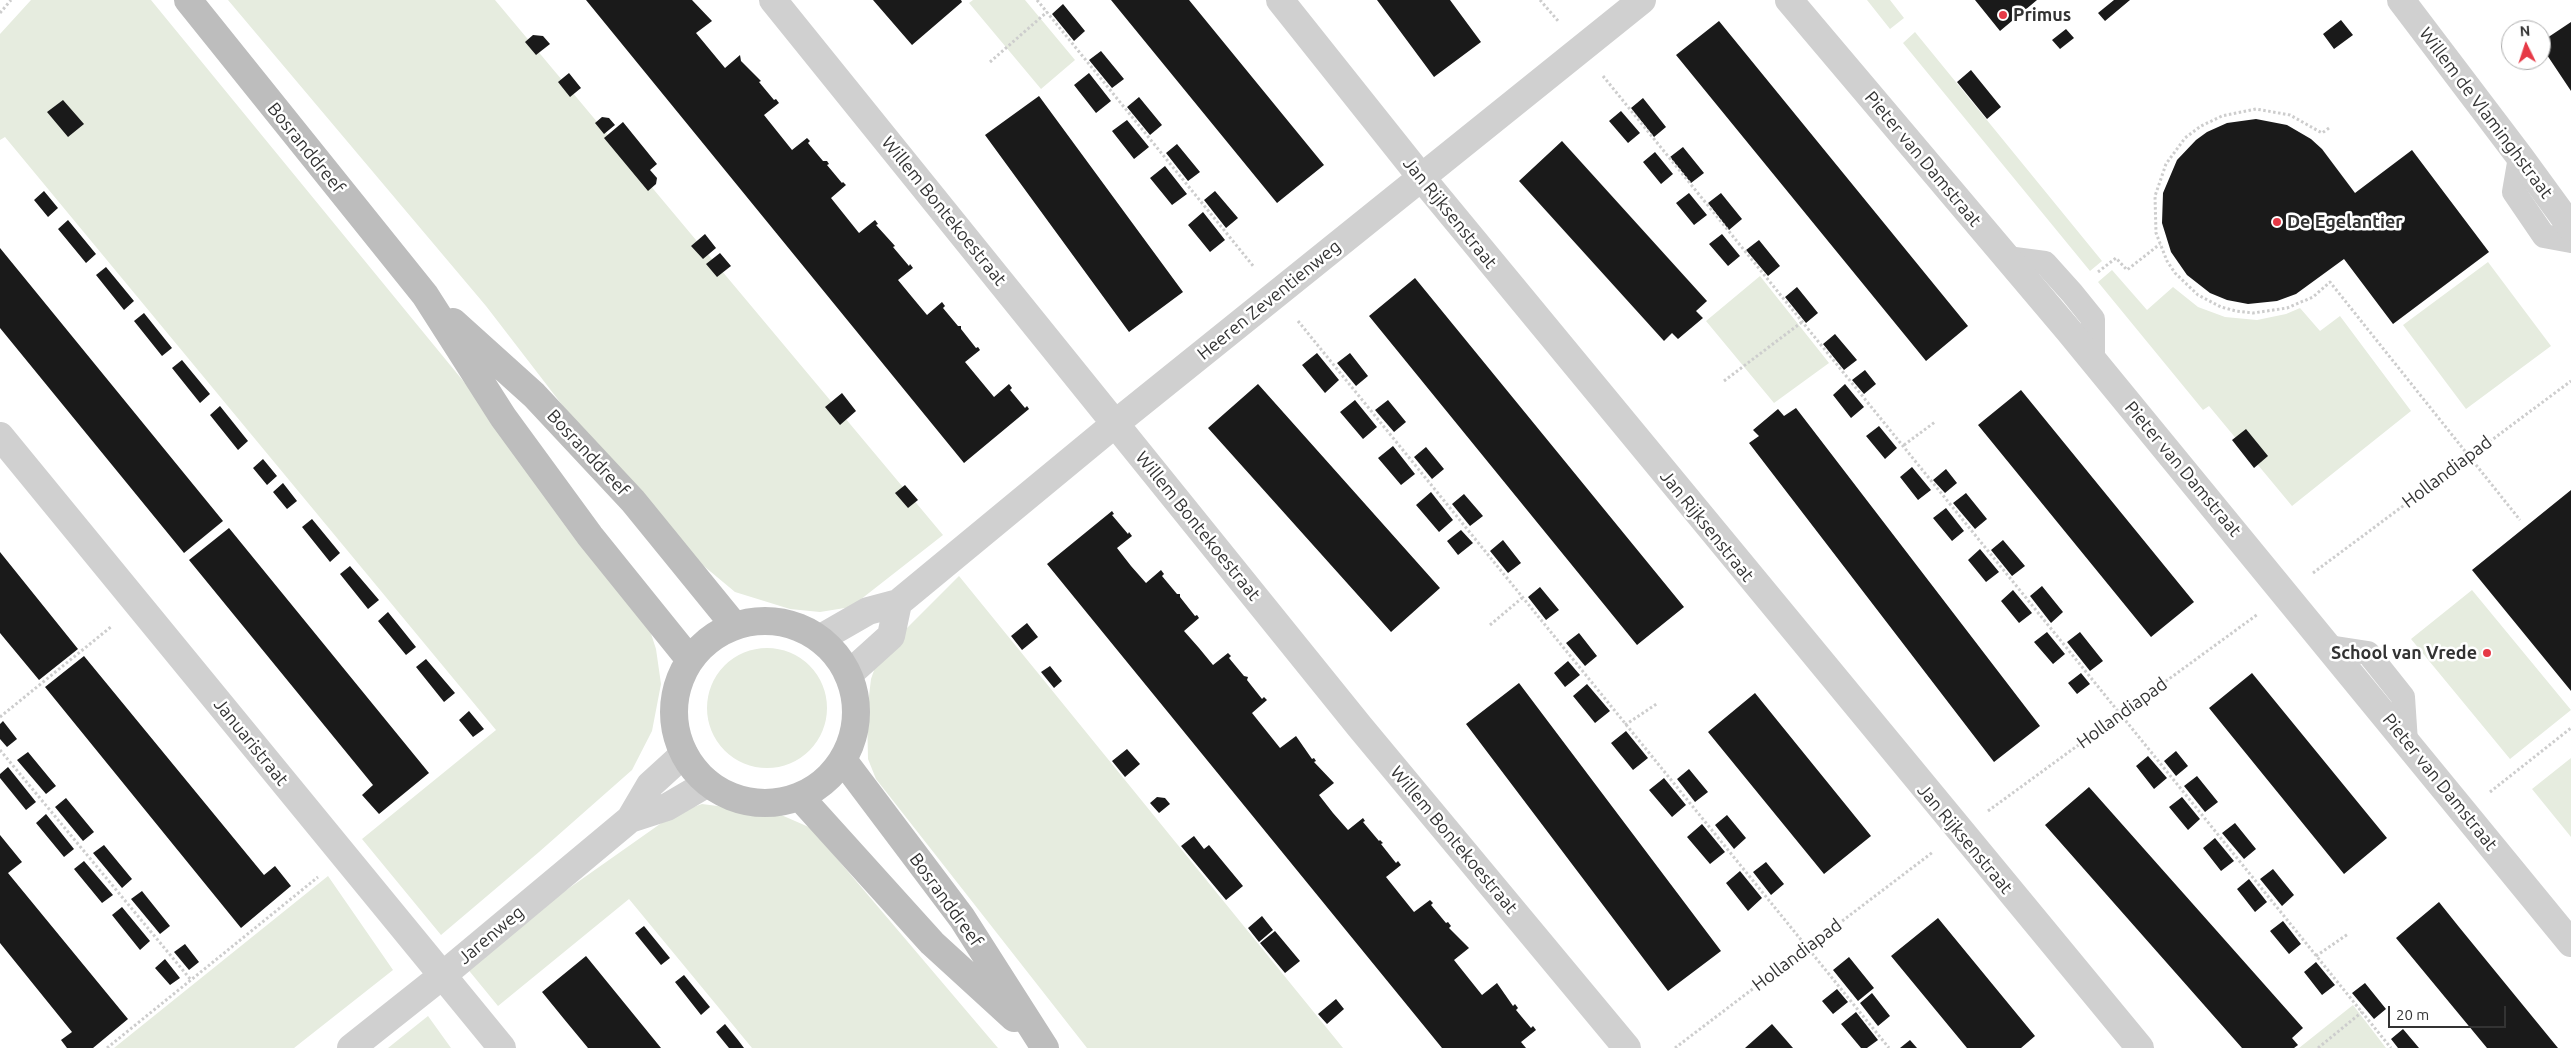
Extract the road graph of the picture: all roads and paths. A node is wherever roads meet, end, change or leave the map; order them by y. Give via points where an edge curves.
1 (11, 0) edge
2 (188, 0) edge
3 (773, 0) edge
4 (1037, 0) edge
5 (1280, 0) edge
6 (1540, 0) edge
7 (1642, 0) edge
8 (1789, 0) edge
9 (2401, 0) edge
10 (1047, 12) junction
11 (0, 13) edge
12 (1581, 49) junction
13 (990, 62) dead end
14 (2328, 128) dead end
15 (2520, 156) junction
16 (1421, 178) junction
17 (2571, 227) edge
18 (2571, 241) edge
19 (2160, 244) junction
20 (2007, 258) junction
21 (2072, 293) junction
22 (1276, 294) junction
23 (425, 295) junction
24 (1802, 322) junction
25 (2093, 361) junction
26 (1724, 381) dead end
27 (2571, 381) edge
28 (1935, 422) dead end
29 (1116, 423) junction
30 (0, 436) edge
31 (1904, 445) junction
32 (2469, 456) junction
33 (2520, 520) dead end
34 (2285, 594) junction
35 (1522, 598) junction
36 (898, 603) junction
37 (138, 604) junction
38 (734, 625) junction
39 (1490, 625) dead end
40 (821, 638) junction
41 (690, 660) junction
42 (849, 674) junction
43 (1658, 703) dead end
44 (2120, 715) junction
45 (0, 717) edge
46 (1625, 725) junction
47 (2571, 728) edge
48 (0, 750) edge
49 (684, 754) junction
50 (843, 760) junction
51 (708, 783) junction
52 (800, 797) junction
53 (2464, 812) junction
54 (630, 819) junction
55 (1960, 832) junction
56 (345, 856) junction
57 (2348, 934) dead end
58 (2571, 943) edge
59 (1806, 948) junction
60 (2316, 956) junction
61 (443, 975) junction
62 (191, 980) junction
63 (2362, 1012) junction
64 (1044, 1046) edge
65 (107, 1048) edge
66 (351, 1048) edge
67 (502, 1048) edge
68 (1627, 1048) edge
69 (1675, 1048) edge
70 (1889, 1048) edge
71 (2140, 1048) edge
72 (2318, 1048) edge
73 (2391, 1048) edge

1 - 11 path
2 - 23 main road, Bosranddreef
3 - 29 street, Willem Bontekoestraat
4 - 10 path
5 - 16 street, Jan Rijksenstraat
6 - 12 path
7 - 12 street, Heeren Zeventienweg
8 - 20 street, Pieter van Damstraat
9 - 15 street, Willem de Vlaminghstraat
10 - 13 path
10 - 22 path
12 - 16 street, Heeren Zeventienweg
12 - 24 path
14 - 19 path via 2322,133 2290,115 2256,109 2222,116 2201,126 2174,151 2159,179 2154,218
15 - 17 street, Willem de Vlaminghstraat
15 - 18 lane via 2514,192 2544,236
16 - 22 street, Heeren Zeventienweg
16 - 55 street, Jan Rijksenstraat
19 - 21 path via 2127,270 2116,258
19 - 32 path via 2166,261 2186,284 2210,302 2236,311 2253,313 2287,308 2312,297 2330,282
20 - 21 lane via 2045,263
20 - 25 street, Pieter van Damstraat
21 - 25 lane via 2093,319
22 - 29 street, Heeren Zeventienweg
22 - 35 path
23 - 38 main road, Bosranddreef via 534,395 633,501
23 - 41 main road, Bosranddreef via 503,417 590,536
24 - 26 path
24 - 31 path
25 - 34 street, Pieter van Damstraat
27 - 32 path, Hollandiapad
28 - 31 path
29 - 36 street, Heeren Zeventienweg
29 - 68 street, Willem Bontekoestraat via 1360,727
30 - 37 street, Januaristraat
31 - 44 path
32 - 33 path
32 - 34 path, Hollandiapad
34 - 44 path, Hollandiapad
34 - 53 street, Pieter van Damstraat
35 - 39 path
35 - 46 path
36 - 40 street, Heeren Zeventienweg via 868,611
36 - 42 street via 891,636
37 - 45 path
37 - 56 street, Januaristraat
38 - 40 main road via 764,620 794,624
38 - 41 main road via 709,640
40 - 42 main road
41 - 49 main road via 676,690 674,723
42 - 50 main road via 857,703 856,723
43 - 46 path
44 - 55 path, Hollandiapad
44 - 60 path
46 - 59 path
47 - 53 path
48 - 62 path
49 - 51 main road
49 - 54 street, Jarenweg via 650,785
50 - 52 main road via 824,782
50 - 64 main road, Bosranddreef via 962,918
51 - 52 main road via 736,799 768,803
51 - 54 street, Jarenweg via 667,807
52 - 64 main road, Bosranddreef via 932,943
53 - 58 street, Pieter van Damstraat
54 - 61 street, Jarenweg
55 - 59 path, Hollandiapad
55 - 71 street, Jan Rijksenstraat
56 - 61 street, Januaristraat
56 - 62 path
57 - 60 path
59 - 69 path, Hollandiapad
59 - 70 path
60 - 63 path
61 - 66 street, Jarenweg
61 - 67 street, Januaristraat
62 - 65 path
63 - 72 path
63 - 73 path

